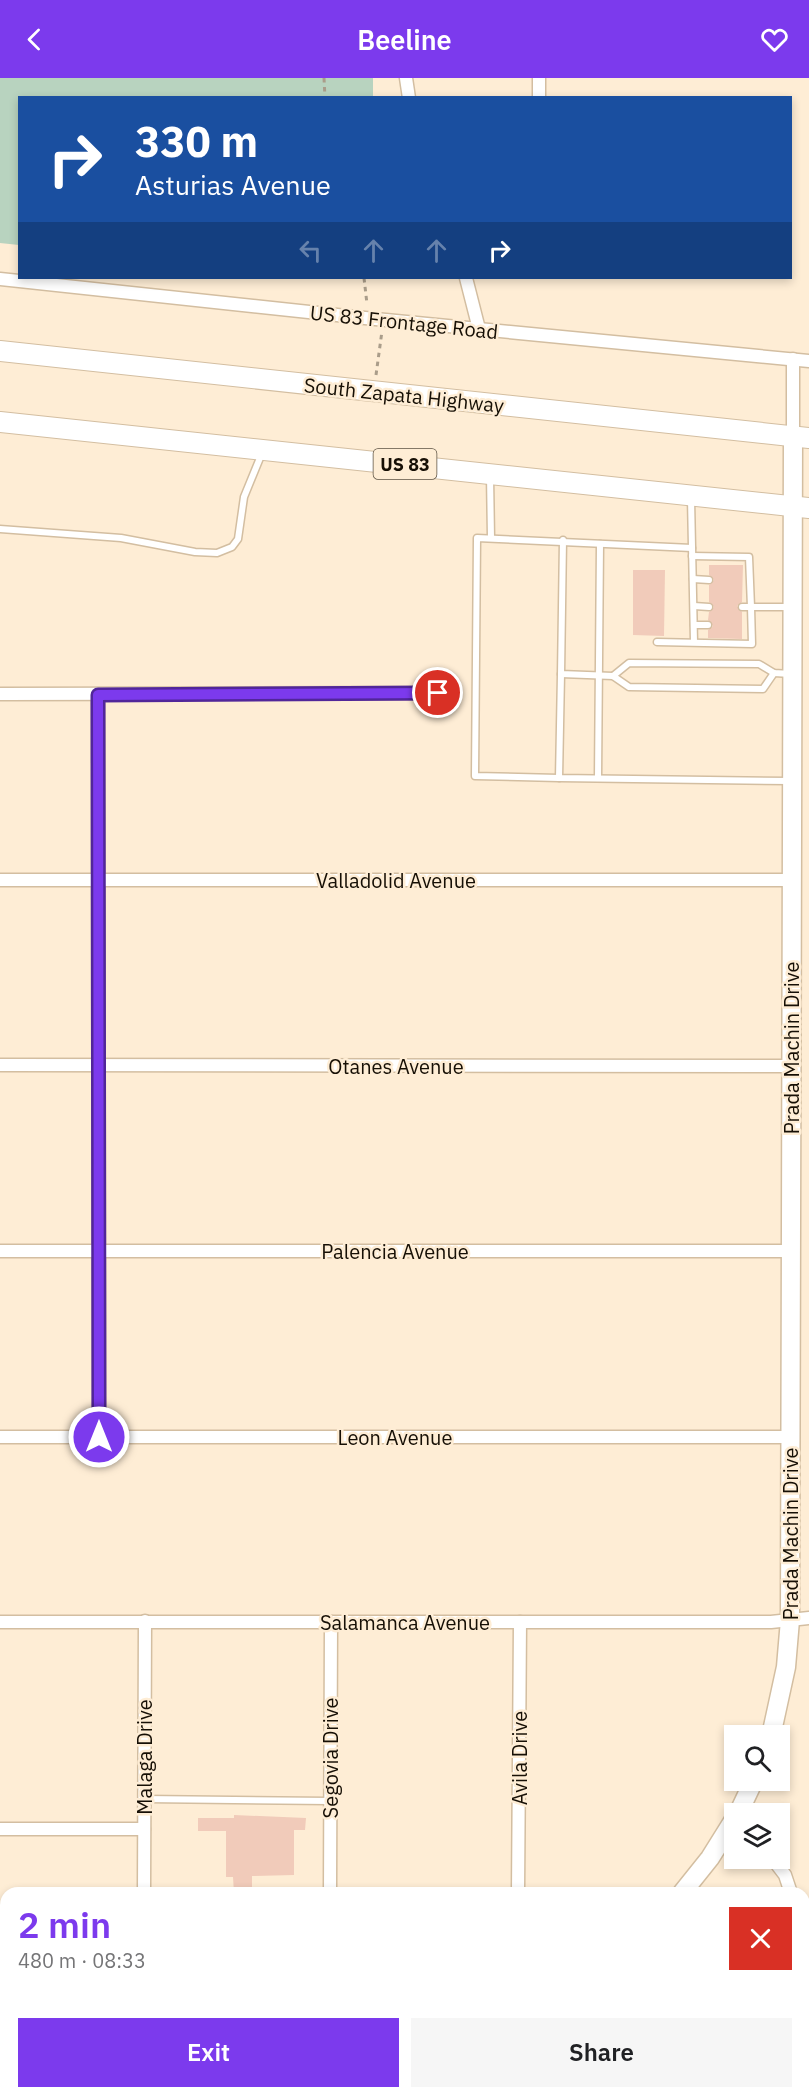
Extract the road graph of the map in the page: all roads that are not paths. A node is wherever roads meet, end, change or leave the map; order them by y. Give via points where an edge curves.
1 (406, 78) edge
2 (539, 78) edge
3 (409, 96) edge
4 (539, 96) edge
5 (0, 279) edge
6 (466, 279) edge
7 (479, 329) junction
8 (0, 351) edge
9 (793, 359) junction
10 (809, 361) edge
11 (0, 422) edge
12 (801, 437) edge
13 (264, 450) junction
14 (490, 473) junction
15 (691, 495) junction
16 (801, 507) edge
17 (0, 528) edge
18 (491, 538) junction
19 (563, 540) junction
20 (600, 543) junction
21 (692, 548) junction
22 (692, 556) junction
23 (693, 579) junction
24 (709, 580) dead end
25 (694, 606) junction
26 (709, 607) dead end
27 (742, 607) dead end
28 (751, 607) junction
29 (791, 607) junction
30 (694, 625) junction
31 (708, 625) dead end
32 (742, 625) dead end
33 (752, 625) junction
34 (657, 642) dead end
35 (694, 642) junction
36 (561, 674) junction
37 (783, 674) junction
38 (600, 675) junction
39 (613, 676) junction
40 (438, 693) dead end
41 (0, 694) edge
42 (98, 695) junction
43 (559, 778) junction
44 (598, 778) junction
45 (792, 782) junction
46 (0, 880) edge
47 (98, 880) junction
48 (792, 880) junction
49 (0, 1065) edge
50 (99, 1066) junction
51 (791, 1066) junction
52 (0, 1251) edge
53 (99, 1251) junction
54 (791, 1251) junction
55 (0, 1437) edge
56 (99, 1437) junction
57 (790, 1437) junction
58 (809, 1618) edge
59 (790, 1620) junction
60 (0, 1622) edge
61 (145, 1622) junction
62 (331, 1622) junction
63 (520, 1622) junction
64 (773, 1725) edge
65 (144, 1799) junction
66 (330, 1801) junction
67 (0, 1829) edge
68 (144, 1829) junction
69 (724, 1839) edge
70 (780, 1869) edge
71 (144, 1887) edge
72 (330, 1887) edge
73 (518, 1887) edge
74 (687, 1887) edge
75 (789, 1887) edge

1 - 3 street
2 - 4 street
5 - 7 street, US 83 Frontage Road
6 - 7 street
7 - 9 street, US 83 Frontage Road
8 - 12 main road, South Zapata Highway
9 - 10 street, US 83 Frontage Road
9 - 12 street, Prada Machin Drive
11 - 13 main road, US 83
12 - 16 street, Prada Machin Drive
13 - 14 main road, US 83
13 - 17 lane via 244,497 238,538 232,547 217,553 121,538
14 - 15 main road, US 83
14 - 18 lane
15 - 16 main road, US 83
15 - 21 lane
16 - 29 street, Prada Machin Drive
18 - 19 lane
18 - 43 lane via 477,538 475,776
19 - 20 lane
19 - 36 lane
20 - 21 lane
20 - 38 lane
21 - 22 lane
22 - 23 lane
22 - 28 lane via 749,557 746,580
23 - 24 lane
23 - 25 lane
25 - 26 lane
25 - 30 lane
27 - 28 lane
28 - 29 lane
28 - 33 lane
29 - 37 street, Prada Machin Drive
30 - 31 lane
30 - 35 lane
32 - 33 lane
33 - 35 lane via 752,644
34 - 35 lane
36 - 38 lane
36 - 43 lane
37 - 39 lane via 759,664 629,663
37 - 39 lane via 763,688 629,687
37 - 45 street, Prada Machin Drive
38 - 39 lane
38 - 44 lane
40 - 42 street
41 - 42 street
42 - 47 street
43 - 44 lane
44 - 45 lane
45 - 48 street, Prada Machin Drive
46 - 47 street, Valladolid Avenue
47 - 48 street, Valladolid Avenue
47 - 50 street
48 - 51 street, Prada Machin Drive
49 - 50 street, Otanes Avenue
50 - 51 street, Otanes Avenue
50 - 53 street
51 - 54 street, Prada Machin Drive
52 - 53 street, Palencia Avenue
53 - 54 street, Palencia Avenue
53 - 56 street
54 - 57 street, Prada Machin Drive
55 - 56 street, Leon Avenue
56 - 57 street, Leon Avenue
57 - 59 street, Prada Machin Drive
58 - 59 street, Salamanca Avenue
59 - 63 street, Salamanca Avenue
59 - 64 street, Prada Machin Drive via 786,1667
60 - 61 street, Salamanca Avenue
61 - 62 street, Salamanca Avenue
61 - 65 street, Malaga Drive
62 - 63 street, Salamanca Avenue
62 - 66 street, Segovia Drive
63 - 73 street, Avila Drive
65 - 66 lane
65 - 68 street, Malaga Drive
66 - 72 street, Segovia Drive
67 - 68 street
68 - 71 street, Malaga Drive
69 - 74 street
70 - 75 street

